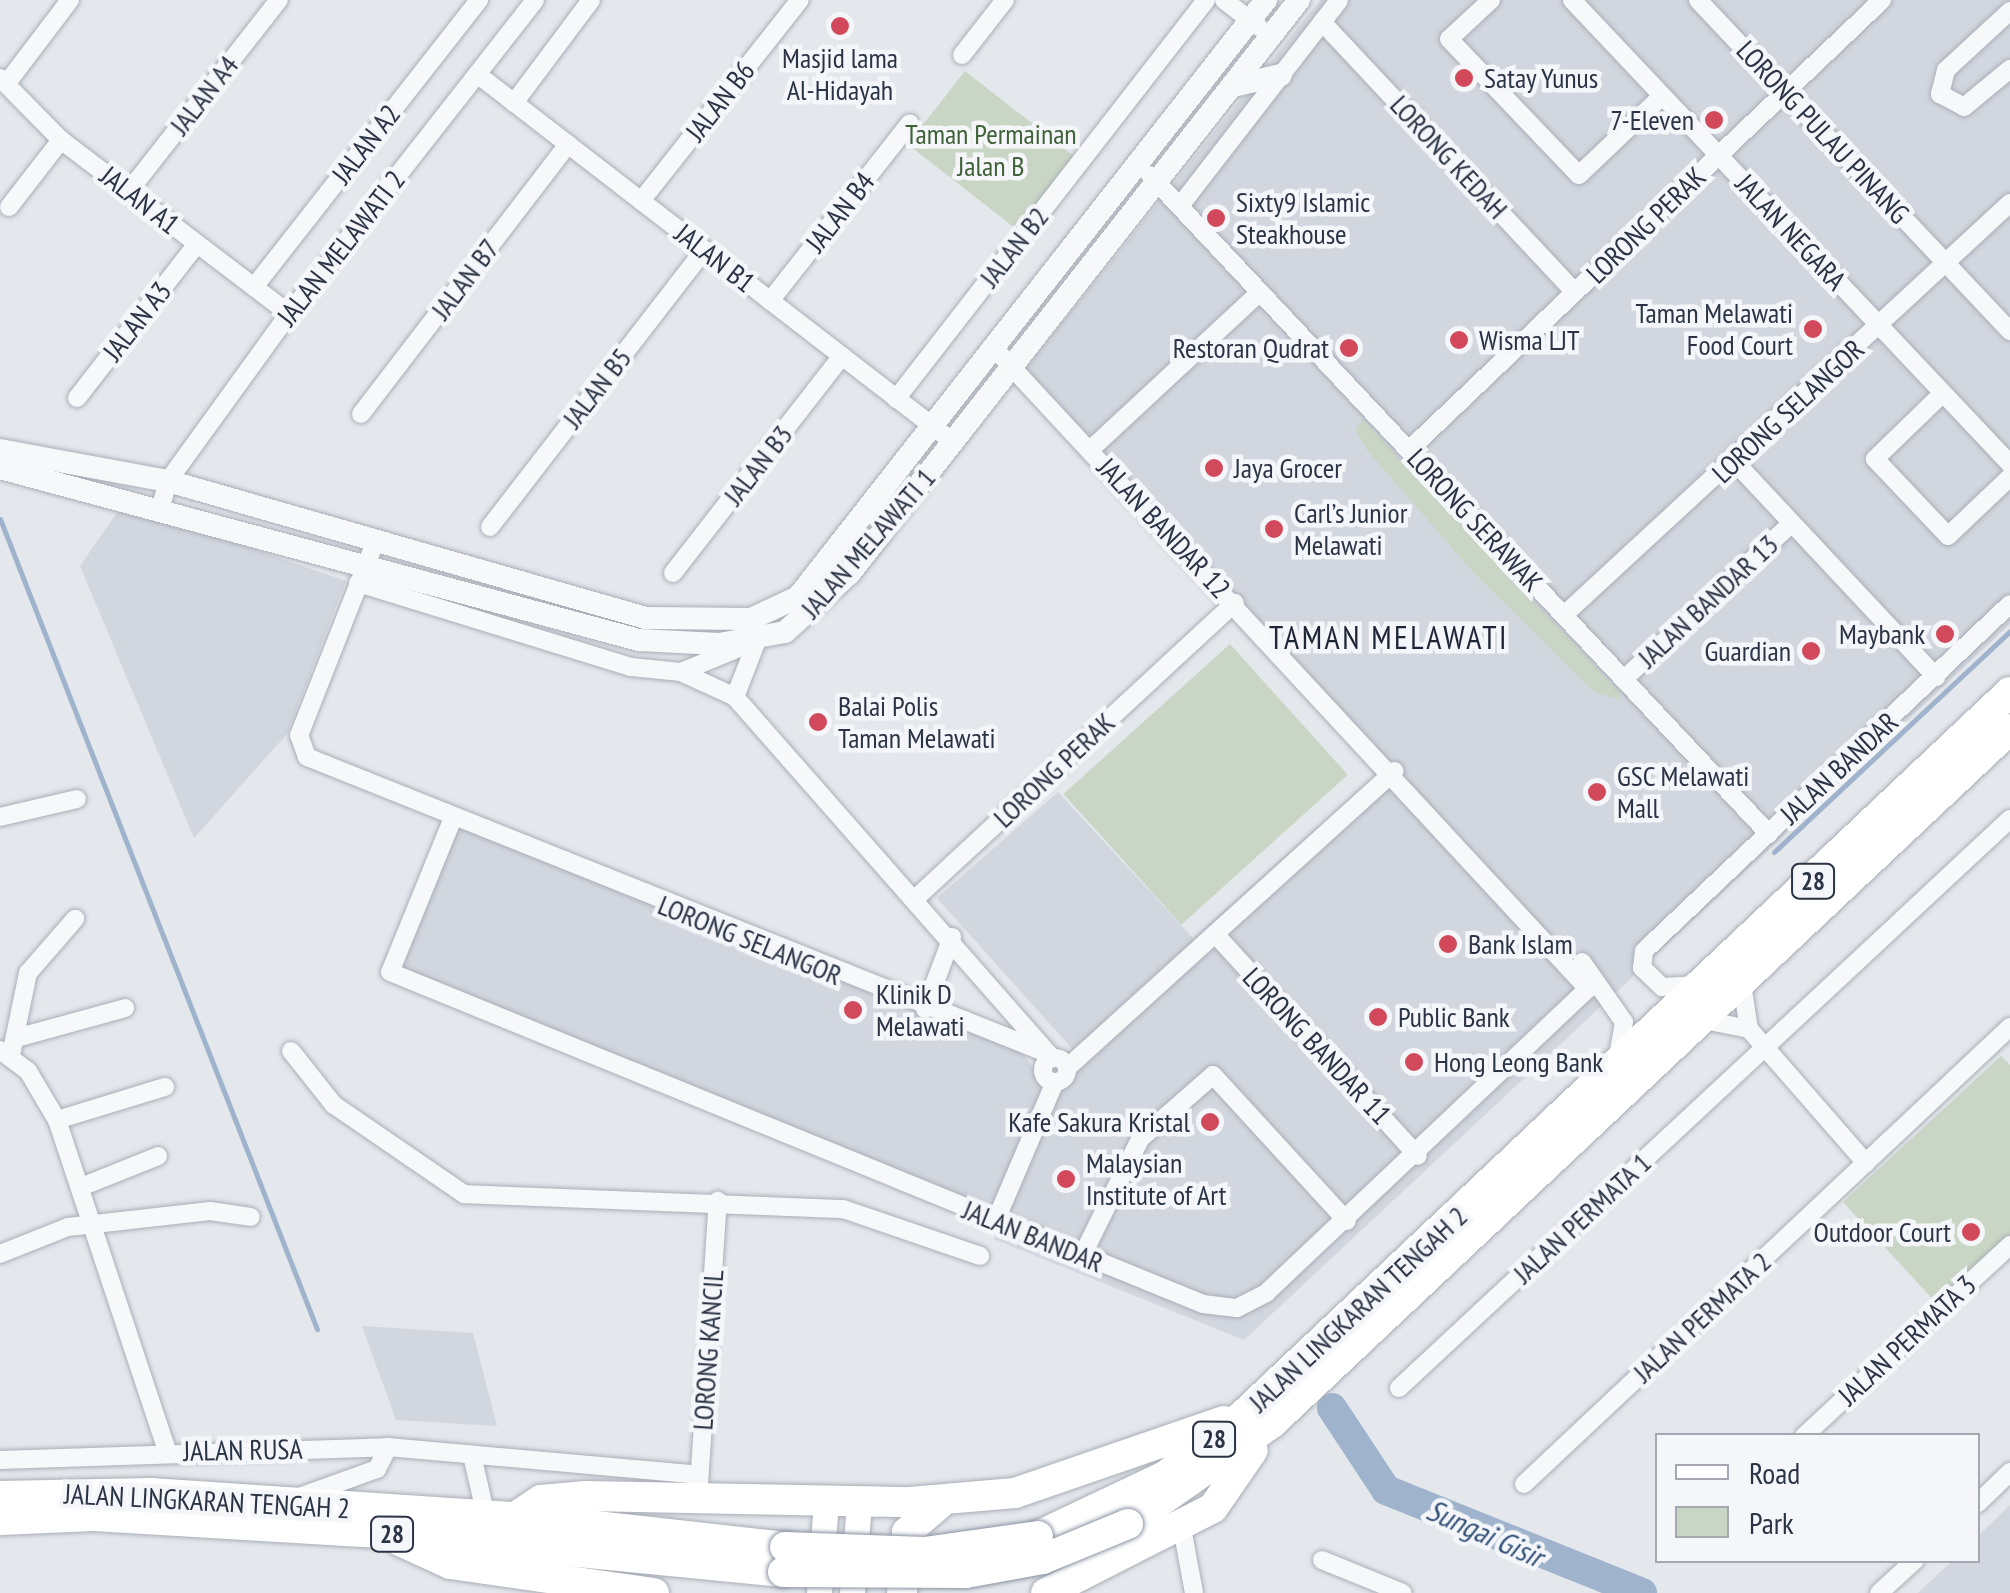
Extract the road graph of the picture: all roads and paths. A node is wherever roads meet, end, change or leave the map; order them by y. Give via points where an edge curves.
1 (70, 0) edge
2 (278, 0) edge
3 (479, 0) edge
4 (535, 0) edge
5 (592, 0) edge
6 (800, 0) edge
7 (1005, 0) edge
8 (1206, 0) edge
9 (1224, 0) edge
10 (1266, 0) edge
11 (1298, 0) edge
12 (1339, 0) edge
13 (1491, 0) edge
14 (1572, 0) edge
15 (1698, 0) edge
16 (1882, 0) edge
17 (2010, 11) edge
18 (1250, 20) junction
19 (1322, 22) junction
20 (1271, 36) junction
21 (962, 55) dead end
22 (2010, 69) edge
23 (477, 74) junction
24 (1281, 74) junction
25 (4, 81) edge
26 (1232, 86) junction
27 (1786, 92) junction
28 (1662, 96) junction
29 (514, 103) junction
30 (910, 123) dead end
31 (62, 140) junction
32 (568, 144) junction
33 (1719, 155) junction
34 (1138, 164) junction
35 (1158, 183) junction
36 (129, 191) junction
37 (642, 201) junction
38 (2010, 203) edge
39 (1180, 206) junction
40 (8, 207) dead end
41 (197, 244) junction
42 (704, 250) junction
43 (1947, 264) junction
44 (254, 287) junction
45 (1576, 292) junction
46 (1259, 293) junction
47 (770, 300) junction
48 (289, 314) junction
49 (1880, 326) junction
50 (2010, 330) edge
51 (995, 349) junction
52 (842, 356) junction
53 (1012, 368) junction
54 (1943, 394) junction
55 (77, 398) dead end
56 (896, 399) junction
57 (362, 414) dead end
58 (944, 435) junction
59 (0, 450) edge
60 (1090, 450) junction
61 (1409, 450) junction
62 (1734, 461) junction
63 (2010, 464) edge
64 (0, 468) edge
65 (2010, 477) edge
66 (168, 480) junction
67 (161, 506) junction
68 (1792, 523) junction
69 (490, 527) dead end
70 (376, 540) junction
71 (362, 573) junction
72 (673, 573) dead end
73 (1235, 603) junction
74 (2010, 604) edge
75 (515, 605) junction
76 (1564, 615) junction
77 (535, 638) junction
78 (758, 640) junction
79 (681, 672) junction
80 (1936, 677) junction
81 (1624, 679) junction
82 (2010, 692) edge
83 (735, 697) junction
84 (2010, 729) edge
85 (1394, 772) junction
86 (76, 800) dead end
87 (0, 817) edge
88 (453, 818) junction
89 (2010, 820) edge
90 (1770, 834) junction
91 (916, 898) junction
92 (1522, 908) junction
93 (75, 919) dead end
94 (1216, 935) junction
95 (952, 937) junction
96 (1704, 984) junction
97 (1742, 984) junction
98 (1585, 996) junction
99 (1617, 1006) junction
100 (125, 1008) dead end
101 (925, 1009) junction
102 (1704, 1020) junction
103 (2010, 1027) edge
104 (1749, 1029) junction
105 (20, 1037) junction
106 (1764, 1047) junction
107 (291, 1051) dead end
108 (5, 1052) edge
109 (1056, 1066) junction
110 (1615, 1069) junction
111 (165, 1088) dead end
112 (57, 1120) junction
113 (158, 1156) dead end
114 (1418, 1156) junction
115 (1866, 1163) junction
116 (81, 1187) junction
117 (718, 1201) junction
118 (250, 1217) dead end
119 (996, 1220) junction
120 (1347, 1222) junction
121 (93, 1230) junction
122 (0, 1254) edge
123 (2007, 1254) edge
124 (980, 1256) dead end
125 (1082, 1256) junction
126 (1399, 1388) dead end
127 (1258, 1419) junction
128 (1807, 1433) edge
129 (388, 1447) junction
130 (167, 1451) junction
131 (472, 1455) junction
132 (0, 1460) edge
133 (2010, 1472) edge
134 (1524, 1484) dead end
135 (698, 1487) junction
136 (0, 1496) edge
137 (859, 1501) junction
138 (943, 1501) junction
139 (1980, 1501) edge
140 (826, 1502) junction
141 (282, 1503) junction
142 (501, 1516) junction
143 (0, 1520) edge
144 (1182, 1528) junction
145 (384, 1533) junction
146 (784, 1560) junction
147 (1322, 1560) dead end
148 (1911, 1563) edge
149 (1190, 1592) edge
150 (654, 1593) edge
151 (819, 1593) edge
152 (852, 1593) edge
153 (902, 1593) edge
154 (1046, 1593) edge
155 (1403, 1593) edge
156 (1879, 1593) edge

1 - 25 street
2 - 36 street, JALAN A4
3 - 44 street, JALAN A2
4 - 23 street, JALAN MELAWATI 2
5 - 29 street
6 - 37 street, JALAN B6
7 - 21 street
8 - 56 street, JALAN B2
9 - 18 street
10 - 18 street, JALAN MELAWATI 1
11 - 20 street, JALAN MELAWATI 1
12 - 19 street
13 - 28 street via 1449,39 1579,175
14 - 28 street, JALAN NEGARA
15 - 27 street, LORONG PULAU PINANG
16 - 27 street, LORONG PERAK
17 - 22 street via 1946,70 1940,94 1964,107
18 - 20 street
18 - 34 street, JALAN MELAWATI 1
19 - 24 street
19 - 45 street, LORONG KEDAH
20 - 26 street, JALAN MELAWATI 1
23 - 29 street, JALAN B1
23 - 48 street, JALAN MELAWATI 2
24 - 26 street
24 - 39 street
25 - 31 street, JALAN A1
26 - 35 street, JALAN MELAWATI 1
27 - 33 street, LORONG PERAK
27 - 43 street, LORONG PULAU PINANG
28 - 33 street, JALAN NEGARA
29 - 32 street, JALAN B1
30 - 47 street, JALAN B4
31 - 36 street, JALAN A1
31 - 40 street
32 - 37 street, JALAN B1
32 - 57 street, JALAN B7
33 - 45 street, LORONG PERAK
33 - 49 street, JALAN NEGARA
34 - 35 street, LORONG SERAWAK
34 - 51 street, JALAN MELAWATI 1
35 - 39 street, LORONG SERAWAK
35 - 53 street, JALAN MELAWATI 1
36 - 41 street, JALAN A1
37 - 42 street, JALAN B1
38 - 43 street, LORONG SELANGOR
39 - 46 street, LORONG SERAWAK
41 - 44 street, JALAN A1
41 - 55 street, JALAN A3
42 - 47 street, JALAN B1
42 - 69 street, JALAN B5
43 - 49 street, LORONG SELANGOR
43 - 50 street, LORONG PULAU PINANG
44 - 48 street, JALAN A1
45 - 61 street, LORONG PERAK
46 - 60 street
46 - 61 street, LORONG SERAWAK
47 - 52 street, JALAN B1
48 - 66 street, JALAN MELAWATI 2
49 - 54 street, JALAN NEGARA
49 - 62 street, LORONG SELANGOR
51 - 53 street, JALAN BANDAR 12
51 - 58 street, JALAN MELAWATI 1
52 - 56 street, JALAN B1
52 - 72 street, JALAN B3
53 - 58 street, JALAN MELAWATI 1
53 - 60 street, JALAN BANDAR 12
54 - 63 street, JALAN NEGARA
54 - 65 street via 1874,459 1948,536
56 - 58 street, JALAN B1
58 - 70 street, JALAN MELAWATI 1 via 798,597 751,619 647,618
58 - 78 street, JALAN MELAWATI 1 via 813,616
59 - 66 street, JALAN MELAWATI 1
60 - 73 street, JALAN BANDAR 12
61 - 76 street, LORONG SERAWAK
62 - 68 street
62 - 76 street, LORONG SELANGOR
64 - 67 street, JALAN MELAWATI 1
66 - 67 street, JALAN MELAWATI 2
66 - 70 street, JALAN MELAWATI 1
67 - 71 street, JALAN MELAWATI 1
68 - 80 street
68 - 81 street, JALAN BANDAR 13
70 - 71 street
71 - 75 street, JALAN MELAWATI 1
71 - 77 street
71 - 88 street, LORONG SELANGOR via 302,749
73 - 85 street, JALAN BANDAR 12
73 - 91 street, LORONG PERAK
74 - 80 street, JALAN BANDAR
75 - 77 street
75 - 78 street, JALAN MELAWATI 1 via 639,640
76 - 81 street, LORONG SERAWAK
77 - 79 street
78 - 79 street
78 - 83 street
79 - 83 street
80 - 90 street, JALAN BANDAR
81 - 90 street, LORONG SERAWAK
82 - 96 highway, JALAN LINGKARAN TENGAH 2 / 28
83 - 91 street
84 - 97 highway, JALAN LINGKARAN TENGAH 2 / 28
85 - 92 street, JALAN BANDAR 12
85 - 94 street
86 - 87 street
88 - 101 street, LORONG SELANGOR
88 - 119 street, JALAN BANDAR via 390,972
89 - 106 street, JALAN PERMATA 1
90 - 96 street, JALAN BANDAR via 1640,960 1662,987
91 - 95 street
92 - 98 street
92 - 99 street
93 - 105 street via 28,973
94 - 109 street
94 - 114 street, LORONG BANDAR 11
95 - 101 street
95 - 109 street
96 - 110 highway, JALAN LINGKARAN TENGAH 2 / 28
97 - 102 highway, JALAN LINGKARAN TENGAH 2 / 28
97 - 104 street
98 - 99 street
98 - 114 street, JALAN BANDAR
99 - 110 street via 1624,1022
100 - 105 street
101 - 109 street, LORONG SELANGOR
102 - 104 street
102 - 127 highway, JALAN LINGKARAN TENGAH 2 / 28
103 - 115 street, JALAN PERMATA 2
104 - 106 street
105 - 108 street
106 - 115 street
106 - 126 street, JALAN PERMATA 1
107 - 117 street via 334,1105 464,1194
108 - 112 street, JALAN RUSA
109 - 119 street
110 - 127 highway, JALAN LINGKARAN TENGAH 2 / 28
111 - 112 street
112 - 116 street, JALAN RUSA
113 - 116 street
114 - 120 street, JALAN BANDAR
115 - 134 street, JALAN PERMATA 2
116 - 121 street, JALAN RUSA
117 - 124 street via 843,1209
117 - 135 street, LORONG KANCIL
118 - 121 street via 210,1211
119 - 125 street, JALAN BANDAR
120 - 125 street, JALAN BANDAR via 1237,1308
120 - 125 street via 1212,1075 1140,1138
121 - 122 street via 68,1227
121 - 130 street, JALAN RUSA
123 - 128 street, JALAN PERMATA 3
127 - 138 highway via 1075,1476
127 - 144 highway via 1213,1508
127 - 146 highway, JALAN LINGKARAN TENGAH 2 / 28, bridge via 1165,1476 1038,1536 924,1552
127 - 146 highway, JALAN LINGKARAN TENGAH 2 / 28, bridge via 1179,1497 1044,1559 966,1574
129 - 130 street, JALAN RUSA
129 - 131 street, JALAN RUSA
129 - 141 street via 377,1468
130 - 132 street
131 - 135 street, JALAN RUSA
131 - 142 street
133 - 139 street
135 - 140 highway
135 - 142 highway via 541,1500
136 - 141 highway, JALAN LINGKARAN TENGAH 2 / 28
137 - 138 highway
137 - 140 highway
137 - 152 main road
138 - 153 highway via 907,1532
140 - 151 main road
141 - 142 highway, JALAN LINGKARAN TENGAH 2 / 28
142 - 146 highway, JALAN LINGKARAN TENGAH 2 / 28
143 - 145 highway, JALAN LINGKARAN TENGAH 2 / 28 via 94,1516
144 - 149 street
144 - 154 highway
145 - 146 highway, JALAN LINGKARAN TENGAH 2 / 28
145 - 150 highway via 450,1564
147 - 155 street
148 - 156 street

